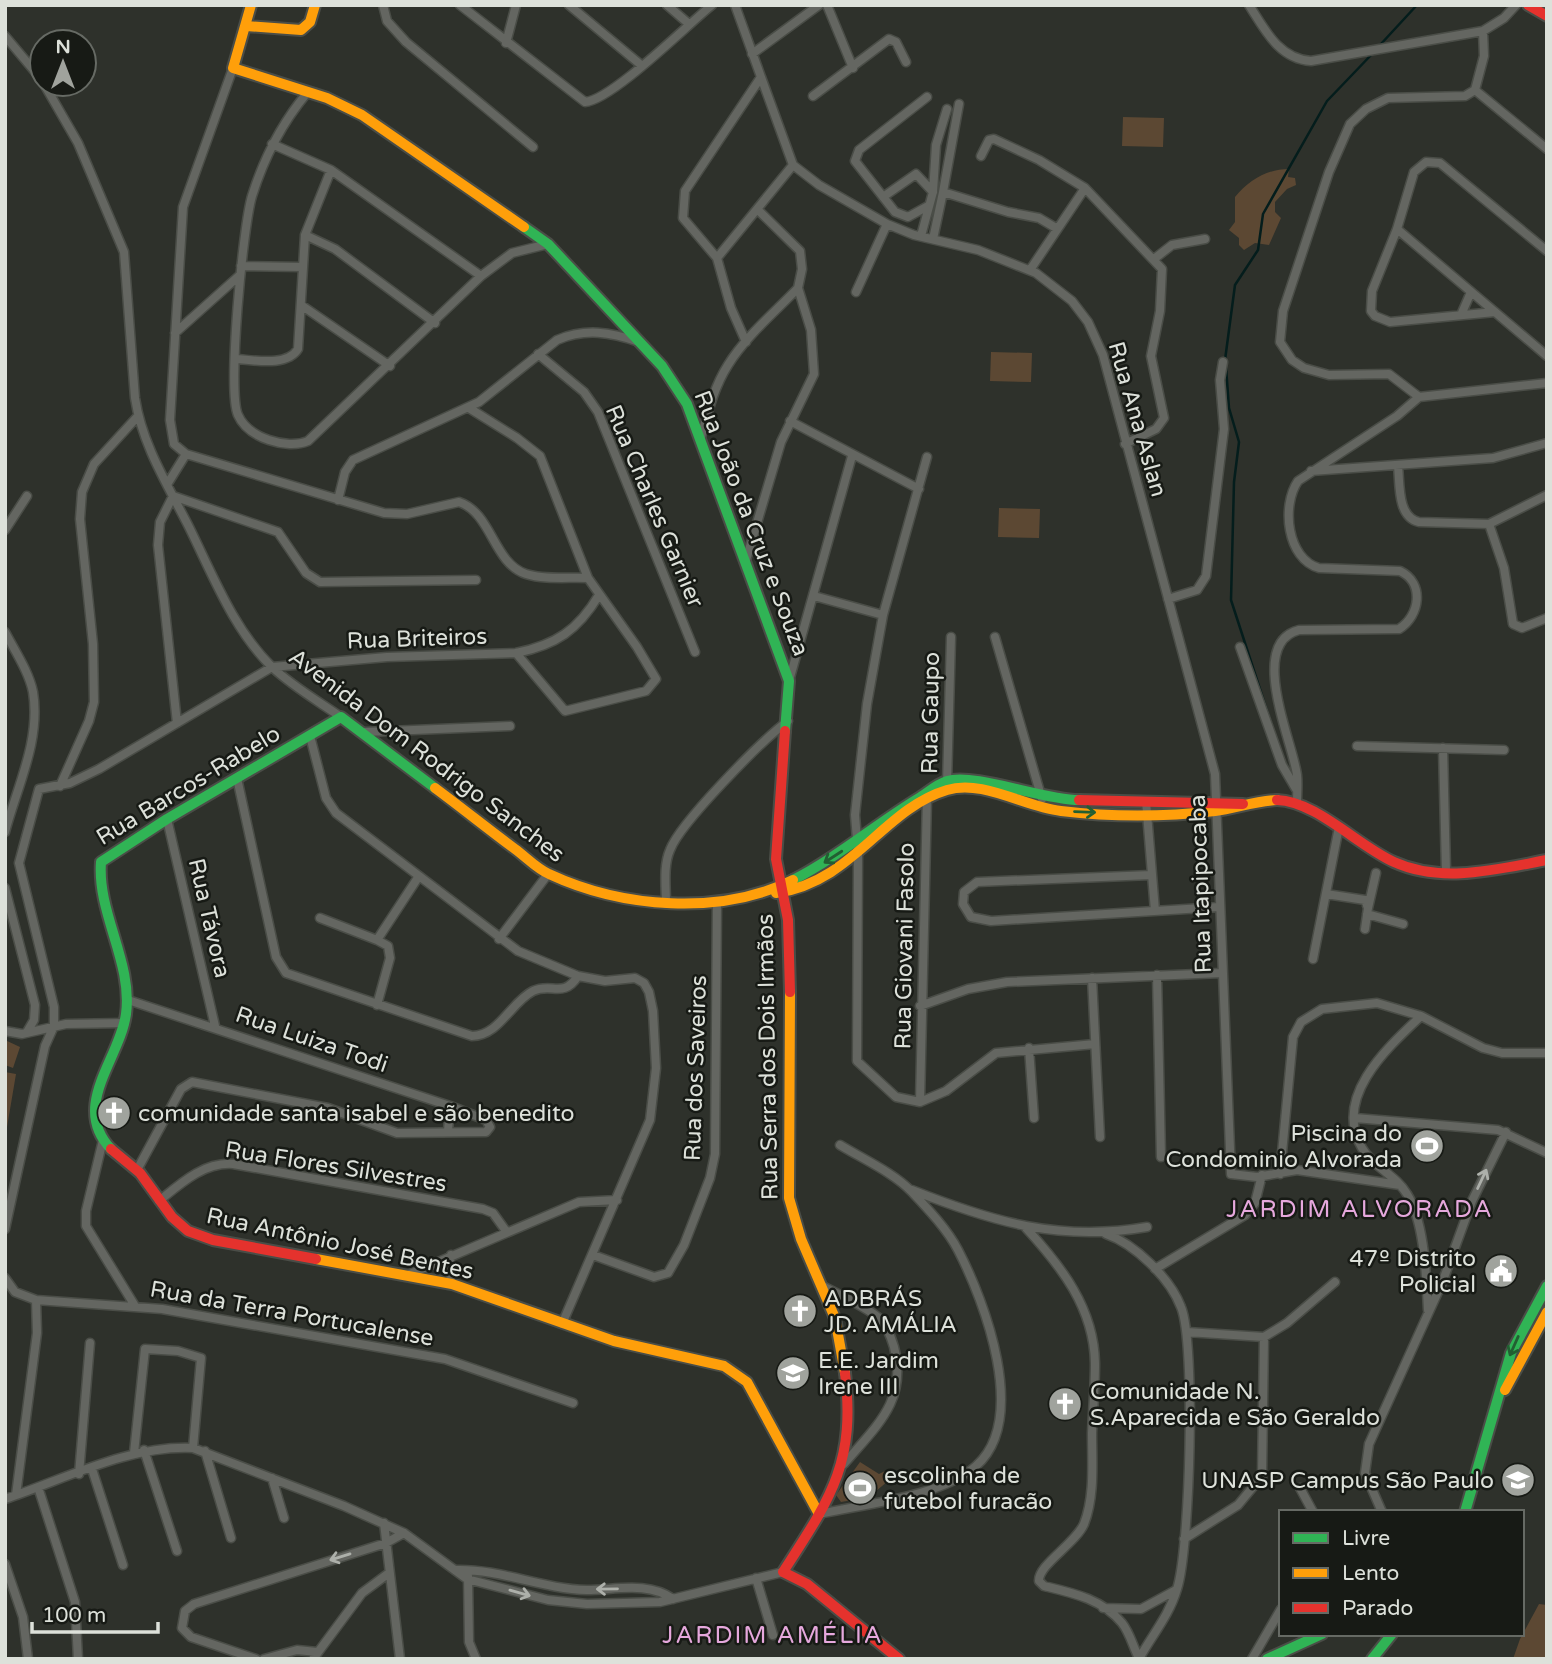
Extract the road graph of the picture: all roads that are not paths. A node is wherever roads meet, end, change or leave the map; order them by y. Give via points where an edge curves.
1 (251, 5) edge
2 (315, 5) edge
3 (383, 5) edge
4 (460, 5) edge
5 (516, 5) edge
6 (569, 5) edge
7 (667, 5) edge
8 (712, 5) edge
9 (735, 5) edge
10 (819, 5) edge
11 (827, 5) edge
12 (1249, 5) edge
13 (1516, 5) edge
14 (1528, 5) edge
15 (1547, 16) edge
16 (689, 24) junction
17 (246, 26) junction
18 (1483, 31) junction
19 (5, 36) edge
20 (506, 43) junction
21 (752, 54) junction
22 (906, 62) dead end
23 (28, 64) edge
24 (641, 65) junction
25 (233, 68) junction
26 (853, 68) junction
27 (761, 77) junction
28 (1475, 90) junction
29 (307, 93) junction
30 (813, 96) dead end
31 (927, 97) dead end
32 (52, 98) edge
33 (959, 104) dead end
34 (947, 109) dead end
35 (272, 144) junction
36 (533, 147) dead end
37 (1547, 149) edge
38 (981, 156) dead end
39 (793, 165) junction
40 (331, 170) junction
41 (1085, 188) junction
42 (933, 192) junction
43 (943, 192) junction
44 (883, 197) junction
45 (928, 206) junction
46 (758, 210) junction
47 (887, 224) junction
48 (1056, 228) junction
49 (1397, 229) junction
50 (305, 235) junction
51 (917, 235) junction
52 (933, 239) junction
53 (1205, 239) dead end
54 (548, 244) junction
55 (1547, 251) edge
56 (717, 258) junction
57 (1154, 259) junction
58 (302, 267) junction
59 (240, 270) junction
60 (1030, 270) junction
61 (481, 276) junction
62 (799, 288) junction
63 (856, 292) dead end
64 (1471, 292) junction
65 (301, 305) junction
66 (1495, 312) junction
67 (1461, 315) junction
68 (435, 323) junction
69 (175, 333) junction
70 (639, 342) junction
71 (746, 342) junction
72 (538, 354) junction
73 (1547, 356) edge
74 (236, 359) junction
75 (1223, 362) dead end
76 (390, 366) junction
77 (1547, 383) edge
78 (1419, 397) junction
79 (469, 408) junction
80 (138, 416) junction
81 (790, 421) junction
82 (701, 437) junction
83 (1547, 443) edge
84 (1125, 444) junction
85 (187, 454) junction
86 (852, 456) junction
87 (927, 457) dead end
88 (1398, 466) junction
89 (1311, 471) junction
90 (168, 484) junction
91 (919, 489) junction
92 (1547, 495) edge
93 (27, 496) dead end
94 (173, 496) junction
95 (338, 500) junction
96 (1489, 524) junction
97 (5, 530) edge
98 (745, 563) junction
99 (588, 578) junction
100 (476, 580) dead end
101 (599, 595) junction
102 (814, 596) junction
103 (1168, 599) junction
104 (883, 615) junction
105 (1547, 618) edge
106 (5, 632) edge
107 (951, 637) dead end
108 (995, 638) dead end
109 (1240, 647) dead end
110 (695, 652) dead end
111 (516, 653) junction
112 (272, 667) junction
113 (789, 681) junction
114 (341, 717) junction
115 (788, 721) junction
116 (177, 723) junction
117 (510, 726) dead end
118 (365, 733) junction
119 (310, 736) junction
120 (1357, 746) dead end
121 (1443, 748) junction
122 (1504, 750) dead end
123 (236, 778) junction
124 (947, 785) junction
125 (60, 786) junction
126 (1296, 789) junction
127 (927, 796) junction
128 (1297, 802) junction
129 (1042, 803) junction
130 (1215, 806) junction
131 (1146, 807) junction
132 (167, 819) junction
133 (1339, 827) junction
134 (5, 832) edge
135 (858, 847) junction
136 (1547, 860) edge
137 (1446, 872) junction
138 (1376, 873) dead end
139 (548, 874) junction
140 (1151, 875) junction
141 (419, 876) junction
142 (5, 888) edge
143 (781, 890) junction
144 (1326, 894) junction
145 (717, 901) junction
146 (666, 904) junction
147 (1219, 907) junction
148 (1155, 911) junction
149 (1367, 911) junction
150 (320, 918) dead end
151 (1403, 924) dead end
152 (1365, 929) dead end
153 (499, 939) junction
154 (377, 940) junction
155 (1313, 959) dead end
156 (1222, 973) junction
157 (1157, 975) junction
158 (578, 976) junction
159 (1092, 978) junction
160 (128, 1000) junction
161 (377, 1005) junction
162 (920, 1006) junction
163 (1421, 1016) junction
164 (125, 1023) junction
165 (54, 1026) junction
166 (215, 1026) junction
167 (5, 1031) edge
168 (30, 1032) junction
169 (1095, 1044) junction
170 (1029, 1048) junction
171 (1547, 1054) edge
172 (920, 1102) junction
173 (450, 1106) junction
174 (1034, 1118) dead end
175 (1354, 1118) junction
176 (449, 1131) junction
177 (1506, 1132) junction
178 (1100, 1137) dead end
179 (103, 1140) junction
180 (840, 1145) dead end
181 (1547, 1153) edge
182 (1161, 1157) dead end
183 (137, 1170) junction
184 (1280, 1174) junction
185 (1262, 1175) junction
186 (1400, 1185) junction
187 (909, 1189) junction
188 (617, 1200) junction
189 (159, 1201) junction
190 (1147, 1227) dead end
191 (1026, 1228) junction
192 (5, 1229) edge
193 (506, 1231) junction
194 (1106, 1234) junction
195 (450, 1255) junction
196 (593, 1255) junction
197 (1155, 1269) junction
198 (410, 1274) junction
199 (5, 1278) edge
200 (1335, 1282) dead end
201 (452, 1284) junction
202 (823, 1286) junction
203 (1547, 1286) edge
204 (36, 1300) junction
205 (135, 1306) junction
206 (1429, 1310) junction
207 (1547, 1312) edge
208 (562, 1324) junction
209 (1187, 1332) junction
210 (1264, 1337) junction
211 (90, 1343) dead end
212 (573, 1403) dead end
213 (1493, 1412) junction
214 (193, 1448) junction
215 (144, 1450) junction
216 (205, 1451) junction
217 (134, 1452) junction
218 (844, 1464) junction
219 (92, 1469) junction
220 (79, 1474) junction
221 (272, 1478) junction
222 (38, 1487) junction
223 (1300, 1488) dead end
224 (16, 1495) junction
225 (5, 1499) edge
226 (1312, 1510) edge
227 (1381, 1510) edge
228 (1466, 1510) edge
229 (819, 1514) junction
230 (284, 1517) dead end
231 (384, 1523) junction
232 (404, 1532) junction
233 (231, 1538) dead end
234 (1184, 1539) junction
235 (386, 1543) junction
236 (177, 1552) dead end
237 (5, 1564) edge
238 (123, 1565) dead end
239 (783, 1572) junction
240 (389, 1573) junction
241 (468, 1575) junction
242 (756, 1578) junction
243 (1177, 1589) junction
244 (673, 1599) junction
245 (1103, 1608) junction
246 (1279, 1612) edge
247 (773, 1635) dead end
248 (1318, 1636) edge
249 (1390, 1636) edge
250 (316, 1657) edge
251 (1139, 1658) edge
252 (28, 1659) edge
253 (78, 1659) edge
254 (256, 1659) edge
255 (264, 1659) edge
256 (400, 1659) edge
257 (476, 1659) edge
258 (899, 1659) edge
259 (1252, 1659) edge
260 (1267, 1659) edge
261 (1372, 1659) edge

1 - 17 street
2 - 17 street via 310,22 300,30
3 - 36 street via 387,21 406,42
4 - 20 street
5 - 20 street
6 - 24 street
7 - 16 street
8 - 16 street
9 - 21 street
10 - 21 street
11 - 26 street
12 - 18 street via 1266,33 1291,58 1325,61
13 - 18 street
14 - 15 street
16 - 24 street
17 - 25 street
18 - 28 street via 1484,56
19 - 23 street, Avenida Dom Rodrigo Sanches
20 - 24 street via 585,102 604,95
21 - 27 street
22 - 26 street via 895,40 889,39
25 - 29 street, Rua João da Cruz e Souza
25 - 69 street via 183,207
26 - 30 street
27 - 39 street
27 - 56 street via 685,191 682,212 687,225
28 - 37 street
28 - 78 street via 1465,96 1388,98 1350,124 1329,172 1281,321 1280,342 1304,368 1329,375 1389,374
29 - 35 street
29 - 54 street, Rua João da Cruz e Souza via 362,115
31 - 44 street via 857,153 859,168
32 - 80 street, Avenida Dom Rodrigo Sanches via 84,155 124,252
33 - 43 street
34 - 42 street via 936,145
35 - 40 street
35 - 59 street via 251,199
38 - 41 street via 994,139
39 - 46 street
39 - 47 street, Rua Ana Aslan
40 - 50 street
40 - 61 street
41 - 48 street
41 - 57 street
42 - 44 street via 916,174
42 - 45 street
43 - 48 street via 1039,218
43 - 52 street
44 - 45 street via 895,212 908,217
45 - 51 street
46 - 56 street
46 - 62 street via 800,251
47 - 51 street, Rua Ana Aslan
47 - 63 street
48 - 60 street
49 - 55 street via 1414,172 1431,161 1450,169
49 - 64 street
49 - 67 street via 1372,291 1371,311 1390,322
50 - 58 street
50 - 68 street via 335,249
51 - 52 street, Rua Ana Aslan
52 - 60 street, Rua Ana Aslan
53 - 57 street via 1172,245
54 - 61 street via 512,254
54 - 70 street, Rua João da Cruz e Souza
56 - 71 street
57 - 84 street via 1162,269 1162,286 1151,356 1164,418 1156,429
58 - 59 street
58 - 65 street
59 - 69 street
59 - 74 street
60 - 84 street, Rua Ana Aslan via 1063,291 1088,322 1109,373
61 - 68 street
62 - 71 street
62 - 81 street via 815,364
64 - 66 street
64 - 67 street
65 - 74 street via 296,354 281,360
65 - 76 street
66 - 67 street
66 - 73 street
68 - 76 street
69 - 85 street via 171,434 174,444
70 - 72 street via 581,332 557,340
70 - 82 street, Rua João da Cruz e Souza via 673,380
71 - 82 street via 719,382
72 - 79 street
72 - 110 street, Rua Charles Garnier via 584,392 598,412
74 - 76 street via 238,415 266,438 290,446 308,441
75 - 103 street via 1224,429 1206,576 1197,590
77 - 78 street
78 - 89 street
79 - 95 street via 353,460 345,471
79 - 99 street via 540,456
80 - 90 street, Avenida Dom Rodrigo Sanches
80 - 125 street via 94,464 82,492 80,519 96,684 89,721
81 - 86 street
81 - 98 street
82 - 98 street, Rua João da Cruz e Souza
83 - 88 street via 1493,458
84 - 103 street, Rua Ana Aslan
85 - 90 street
85 - 95 street
86 - 91 street
86 - 102 street
87 - 91 street
88 - 89 street
88 - 96 street via 1404,510 1413,521
89 - 126 street via 1292,489 1289,506 1294,547 1301,559 1319,568 1400,571 1411,579 1417,597 1412,618 1399,629 1298,630 1287,635 1279,649 1274,683 1297,776
90 - 94 street, Avenida Dom Rodrigo Sanches
91 - 104 street
92 - 96 street
93 - 97 street
94 - 100 street via 278,532 306,573 320,582
94 - 112 street, Avenida Dom Rodrigo Sanches via 231,610
94 - 116 street via 160,523 158,545
95 - 99 street via 399,515 459,502 474,512 505,558 520,571
96 - 105 street via 1504,568 1513,624 1522,628
98 - 113 street, Rua João da Cruz e Souza
99 - 101 street
101 - 111 street, Rua Briteiros via 565,637
101 - 111 street via 655,674 655,683 646,691 562,710
102 - 104 street
102 - 113 street
103 - 130 street, Rua Itapipocaba via 1215,774
104 - 135 street via 855,816
106 - 134 street via 27,676 34,708 31,745
107 - 124 street, Rua Gaupo
108 - 129 street
109 - 126 street via 1282,765
111 - 112 street, Rua Briteiros
112 - 114 street, Avenida Dom Rodrigo Sanches
112 - 116 street, Rua Briteiros
113 - 115 street, Rua João da Cruz e Souza
114 - 118 street, Avenida Dom Rodrigo Sanches
114 - 119 street, Rua Barcos-Rabelo
115 - 143 street, Rua João da Cruz e Souza via 776,832
115 - 146 street via 677,835 667,859
116 - 125 street, Rua Briteiros via 99,769
117 - 118 street
118 - 139 street, Avenida Dom Rodrigo Sanches
119 - 123 street, Rua Barcos-Rabelo
119 - 141 street via 330,806
120 - 121 street
121 - 122 street
121 - 137 street
123 - 132 street, Rua Barcos-Rabelo
123 - 161 street via 279,964 286,973
124 - 127 street, Avenida Dom Rodrigo Sanches
124 - 129 street
125 - 165 street, Rua Briteiros via 44,787 37,793 20,855 54,1007
126 - 128 street
127 - 135 street, Avenida Dom Rodrigo Sanches
127 - 162 street, Rua Giovani Fasolo
128 - 130 street via 1276,799
128 - 133 street
129 - 131 street
130 - 131 street
130 - 147 street, Rua Itapipocaba
131 - 140 street
132 - 160 street, Rua Barcos-Rabelo via 111,852 100,866
132 - 166 street, Rua Távora
133 - 137 street via 1398,864
133 - 144 street
135 - 143 street, Avenida Dom Rodrigo Sanches via 800,889
135 - 172 street via 855,1054 863,1068 896,1097
136 - 137 street
138 - 149 street
139 - 146 street, Avenida Dom Rodrigo Sanches via 604,892
139 - 153 street
140 - 148 street
140 - 148 street via 977,882 964,892 962,904 971,917 991,921
141 - 153 street
141 - 154 street
142 - 168 street via 35,1005
143 - 145 street, Avenida Dom Rodrigo Sanches
143 - 202 street, Rua Serra dos Dois Irmãos via 790,954 789,1198 798,1235
144 - 149 street via 1364,899
144 - 155 street
145 - 146 street, Avenida Dom Rodrigo Sanches
145 - 196 street, Rua dos Saveiros via 718,1116 710,1178 668,1273 654,1278
147 - 148 street
147 - 156 street, Rua Itapipocaba
149 - 151 street
149 - 152 street
150 - 154 street
153 - 158 street via 524,955
154 - 161 street via 388,946 390,955
156 - 157 street
156 - 185 street, Rua Itapipocaba via 1231,1174
157 - 159 street
157 - 182 street
158 - 161 street via 567,988 531,992 494,1027 477,1036
158 - 188 street via 604,981 638,979 646,987 653,1011 655,1098
159 - 162 street via 989,984
159 - 169 street
160 - 164 street, Rua Barcos-Rabelo
160 - 166 street, Rua Luiza Todi
162 - 172 street, Rua Giovani Fasolo
163 - 171 street via 1483,1048
163 - 175 street via 1366,1075
163 - 184 street via 1366,1002 1322,1009 1301,1022 1289,1053
164 - 165 street
164 - 179 street, Rua Barcos-Rabelo via 95,1099
165 - 168 street
165 - 192 street via 45,1045
166 - 173 street, Rua Luiza Todi
167 - 168 street
169 - 170 street
169 - 178 street
170 - 172 street via 996,1053 946,1091
170 - 174 street
173 - 176 street
173 - 176 street, Rua Luiza Todi via 490,1124 489,1130
175 - 177 street
175 - 186 street via 1361,1147
176 - 183 street via 397,1133 328,1108 192,1082 181,1089
177 - 181 street
206 -> 177 street via 1467,1212
179 - 183 street, Rua Antônio José Bentes
179 - 205 street via 86,1226
180 - 187 street
183 - 189 street, Rua Antônio José Bentes
184 - 185 street
184 - 186 street via 1297,1170
185 - 197 street via 1255,1203 1245,1215
186 - 206 street via 1410,1198 1419,1233
187 - 191 street
187 - 229 street via 957,1249 981,1308 999,1367 997,1424 985,1456 957,1479
188 - 193 street via 588,1199
188 - 196 street
189 - 193 street, Rua Flores Silvestres via 205,1168 233,1164 483,1209 494,1213
189 - 198 street, Rua Antônio José Bentes via 190,1234
190 - 194 street
191 - 194 street
191 - 245 street via 1078,1295 1095,1361 1091,1487 1085,1522 1067,1549 1044,1566 1038,1577 1044,1586 1075,1593
193 - 195 street
194 - 197 street via 1119,1238
195 - 198 street
195 - 201 street
196 - 208 street
197 - 209 street via 1177,1298
198 - 201 street, Rua Antônio José Bentes
199 - 204 street, Rua da Terra Portucalense via 15,1292
200 - 210 street
201 - 208 street, Rua Antônio José Bentes
202 - 218 street, Rua Serra dos Dois Irmãos via 843,1349 847,1385
202 - 218 street via 881,1320 891,1336 899,1371 900,1381 890,1405
203 -> 213 street via 1515,1341
204 - 205 street, Rua da Terra Portucalense
204 - 224 street via 37,1333
205 - 212 street, Rua da Terra Portucalense via 444,1359
206 - 227 street via 1369,1444 1365,1473
207 - 213 street
208 - 229 street, Rua Antônio José Bentes via 733,1370 747,1382
209 - 210 street
209 - 234 street
210 - 234 street via 1262,1476 1238,1505
211 - 220 street
213 - 228 street
214 - 215 street
214 - 216 street
214 - 217 street via 201,1358 145,1349
215 - 217 street
215 - 236 street
216 - 221 street
216 - 233 street
217 - 219 street
218 - 229 street, Rua Serra dos Dois Irmãos
219 - 220 street
219 - 238 street
220 - 222 street
221 - 230 street
221 - 231 street
222 - 224 street
222 - 253 street via 75,1602
223 - 226 street
224 - 225 street
229 - 239 street, Rua Serra dos Dois Irmãos
231 - 232 street
231 - 235 street
232 - 235 street
232 - 241 street
234 - 243 street
235 - 240 street
235 -> 254 street via 227,1592 185,1611 182,1628 191,1637
237 - 252 street via 23,1617
239 - 242 street
239 - 258 street via 822,1595
240 - 250 street via 362,1593
240 - 256 street
244 -> 241 street via 655,1590 564,1588
241 -> 244 street via 569,1603
241 - 257 street via 469,1642
242 - 244 street
242 - 247 street
243 - 245 street via 1141,1609
243 - 251 street via 1161,1628
245 - 251 street via 1121,1622
246 - 259 street
248 - 260 street
249 - 261 street
250 - 255 street via 296,1650

